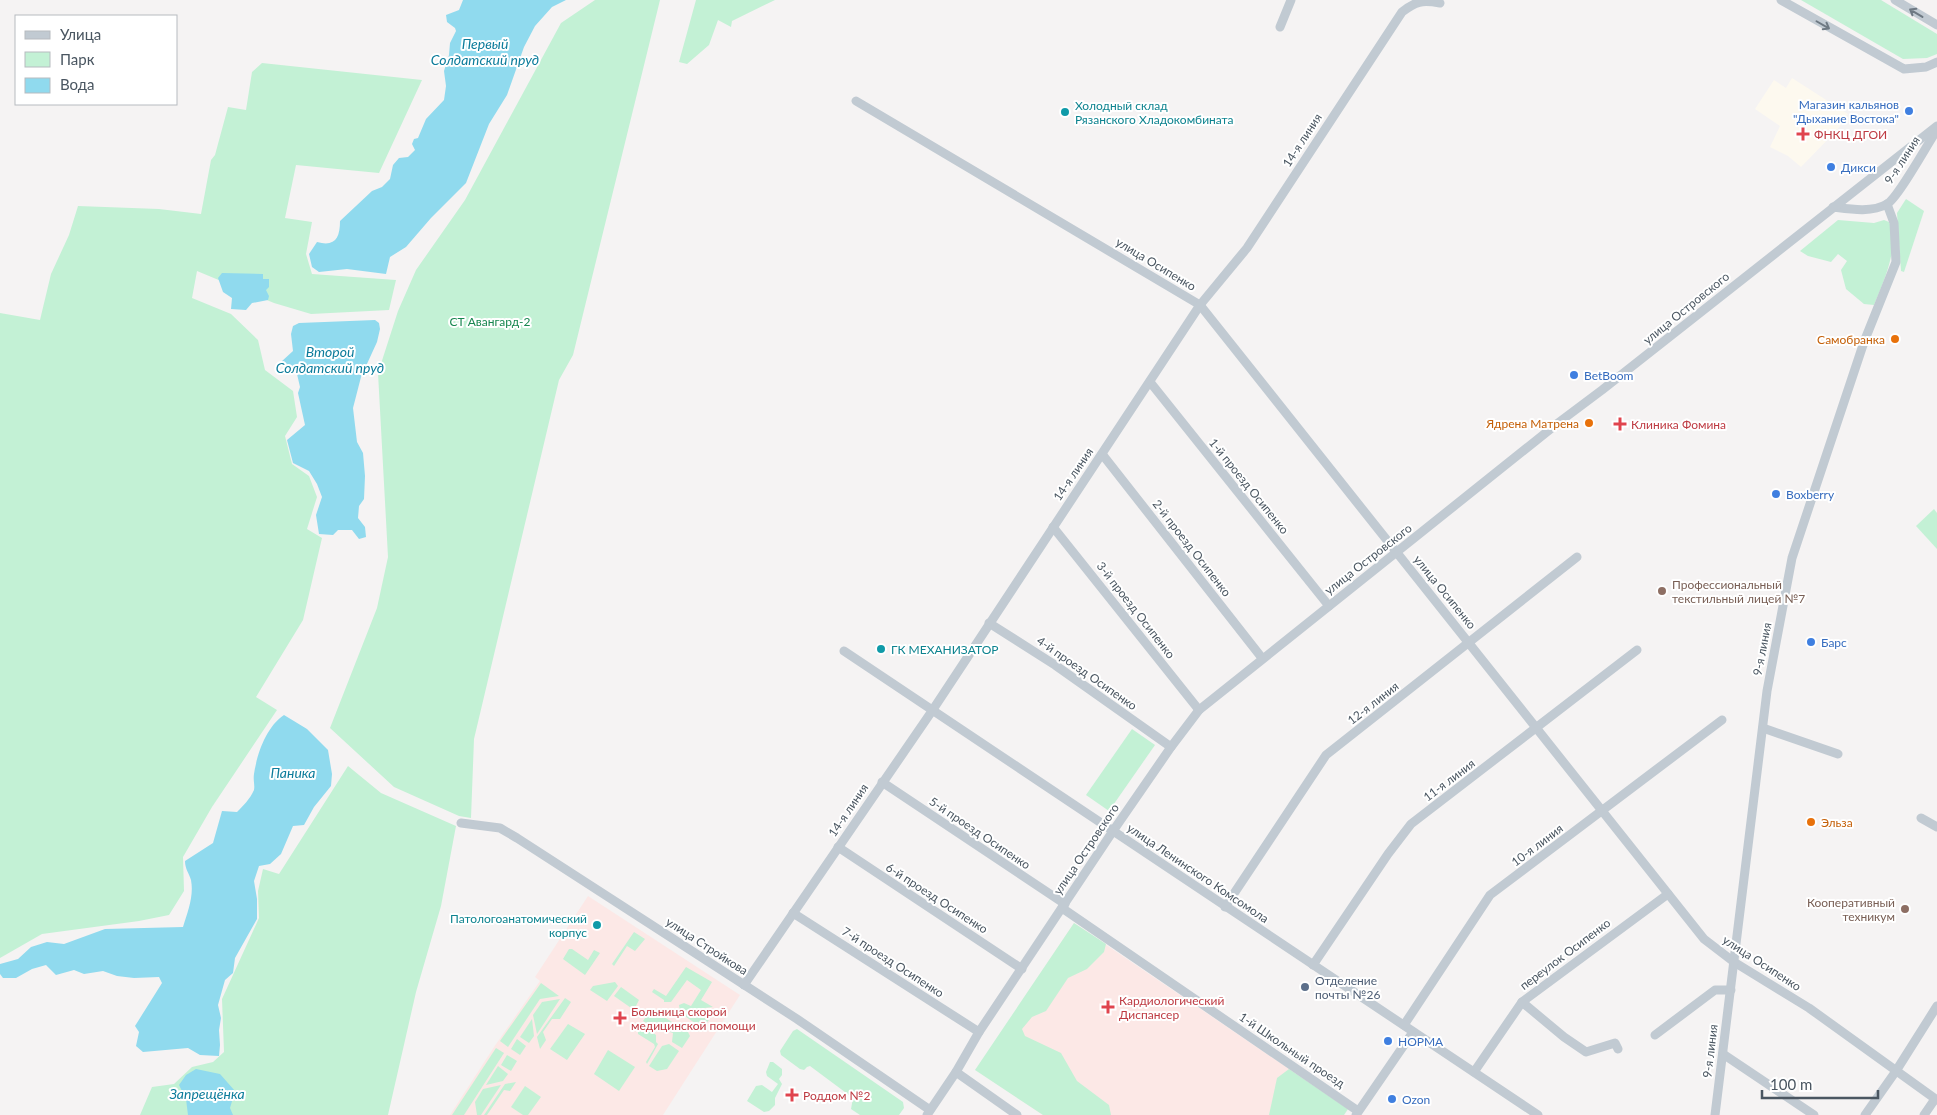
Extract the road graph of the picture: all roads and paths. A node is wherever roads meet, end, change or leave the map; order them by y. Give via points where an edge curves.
1 (1291, 0) edge
2 (1781, 0) edge
3 (1895, 0) edge
4 (1440, 3) dead end
5 (1937, 25) edge
6 (1280, 27) dead end
7 (1937, 62) edge
8 (856, 101) dead end
9 (1937, 128) edge
10 (1887, 204) junction
11 (1833, 207) junction
12 (1200, 305) junction
13 (1150, 382) junction
14 (1102, 454) junction
15 (1053, 527) junction
16 (1397, 553) junction
17 (1577, 558) dead end
18 (1328, 606) junction
19 (989, 622) junction
20 (1470, 643) junction
21 (1637, 650) dead end
22 (844, 651) dead end
23 (1262, 658) junction
24 (932, 710) junction
25 (1199, 710) junction
26 (1722, 720) dead end
27 (1537, 728) junction
28 (1763, 728) junction
29 (1171, 747) junction
30 (1838, 754) dead end
31 (882, 782) junction
32 (1603, 812) junction
33 (1921, 818) dead end
34 (461, 823) dead end
35 (1937, 827) edge
36 (1113, 831) junction
37 (838, 847) junction
38 (1668, 894) junction
39 (1064, 906) junction
40 (1225, 906) junction
41 (793, 913) junction
42 (1734, 962) junction
43 (1313, 965) junction
44 (1022, 969) junction
45 (744, 985) junction
46 (1731, 990) junction
47 (1522, 1002) junction
48 (1937, 1006) edge
49 (1404, 1025) junction
50 (979, 1032) junction
51 (1413, 1032) junction
52 (1655, 1035) dead end
53 (1618, 1049) dead end
54 (1723, 1054) junction
55 (1896, 1071) junction
56 (956, 1072) junction
57 (1474, 1072) junction
58 (1936, 1100) edge
59 (928, 1113) edge
60 (1357, 1113) edge
61 (1017, 1115) edge
62 (1538, 1115) edge
63 (1714, 1115) edge
64 (1814, 1115) edge
65 (1865, 1115) edge
66 (1924, 1115) edge

1 - 6 street
2 -> 7 street via 1904,70
5 -> 3 street
4 - 12 street, 14-я линия via 1414,3 1402,12 1247,248
8 - 12 street, улица Осипенко
9 - 10 street, 9-я линия
9 - 11 street, улица Островского
10 - 11 street, 9-я линия via 1864,210
10 - 28 street, 9-я линия via 1894,223 1896,262 1864,342 1792,558
11 - 16 street, улица Островского
12 - 13 street, 14-я линия
12 - 16 street, улица Осипенко
13 - 14 street, 14-я линия
13 - 18 street, 1-й проезд Осипенко
14 - 15 street, 14-я линия
14 - 23 street, 2-й проезд Осипенко
15 - 19 street, 14-я линия
15 - 25 street, 3-й проезд Осипенко
16 - 18 street, улица Островского
16 - 20 street, улица Осипенко
17 - 20 street, 12-я линия
18 - 23 street, улица Островского
19 - 24 street, 14-я линия
19 - 29 street, 4-й проезд Осипенко
20 - 27 street, улица Осипенко
20 - 40 street, 12-я линия via 1326,755
21 - 27 street, 11-я линия
22 - 24 street, улица Ленинского Комсомола
23 - 25 street, улица Островского
24 - 31 street, 14-я линия
24 - 36 street, улица Ленинского Комсомола
25 - 29 street, улица Островского
26 - 32 street, 10-я линия
27 - 32 street, улица Осипенко
27 - 43 street, 11-я линия via 1411,824
28 - 30 street
28 - 42 street, 9-я линия
29 - 36 street, улица Островского
31 - 37 street, 14-я линия
31 - 39 street, 5-й проезд Осипенко
32 - 38 street, улица Осипенко
32 - 49 street, 10-я линия via 1490,896
33 - 35 street
34 - 45 street, улица Стройкова via 500,828
36 - 39 street, улица Островского
36 - 40 street, улица Ленинского Комсомола
37 - 41 street, 14-я линия
37 - 44 street, 6-й проезд Осипенко
38 - 42 street, улица Осипенко via 1704,939
38 - 47 street, переулок Осипенко
39 - 44 street, улица Островского
39 - 60 street, 1-й Школьный проезд
40 - 43 street, улица Ленинского Комсомола
41 - 45 street, 14-я линия
41 - 50 street, 7-й проезд Осипенко
42 - 46 street, 9-я линия
42 - 55 street, улица Осипенко via 1808,1008
43 - 49 street, улица Ленинского Комсомола
44 - 50 street, улица Островского
45 - 59 street, улица Стройкова
46 - 52 street via 1714,990
46 - 54 street, 9-я линия
47 - 53 street via 1586,1052 1615,1043
47 - 57 street, переулок Осипенко
48 - 55 street
49 - 51 street, улица Ленинского Комсомола
50 - 56 street, улица Островского
51 - 57 street, улица Ленинского Комсомола
51 - 60 street
54 - 63 street, 9-я линия
54 - 64 street
55 - 58 street, улица Осипенко
55 - 65 street
56 - 59 street, улица Островского
56 - 61 street
57 - 62 street, улица Ленинского Комсомола
58 - 66 street

